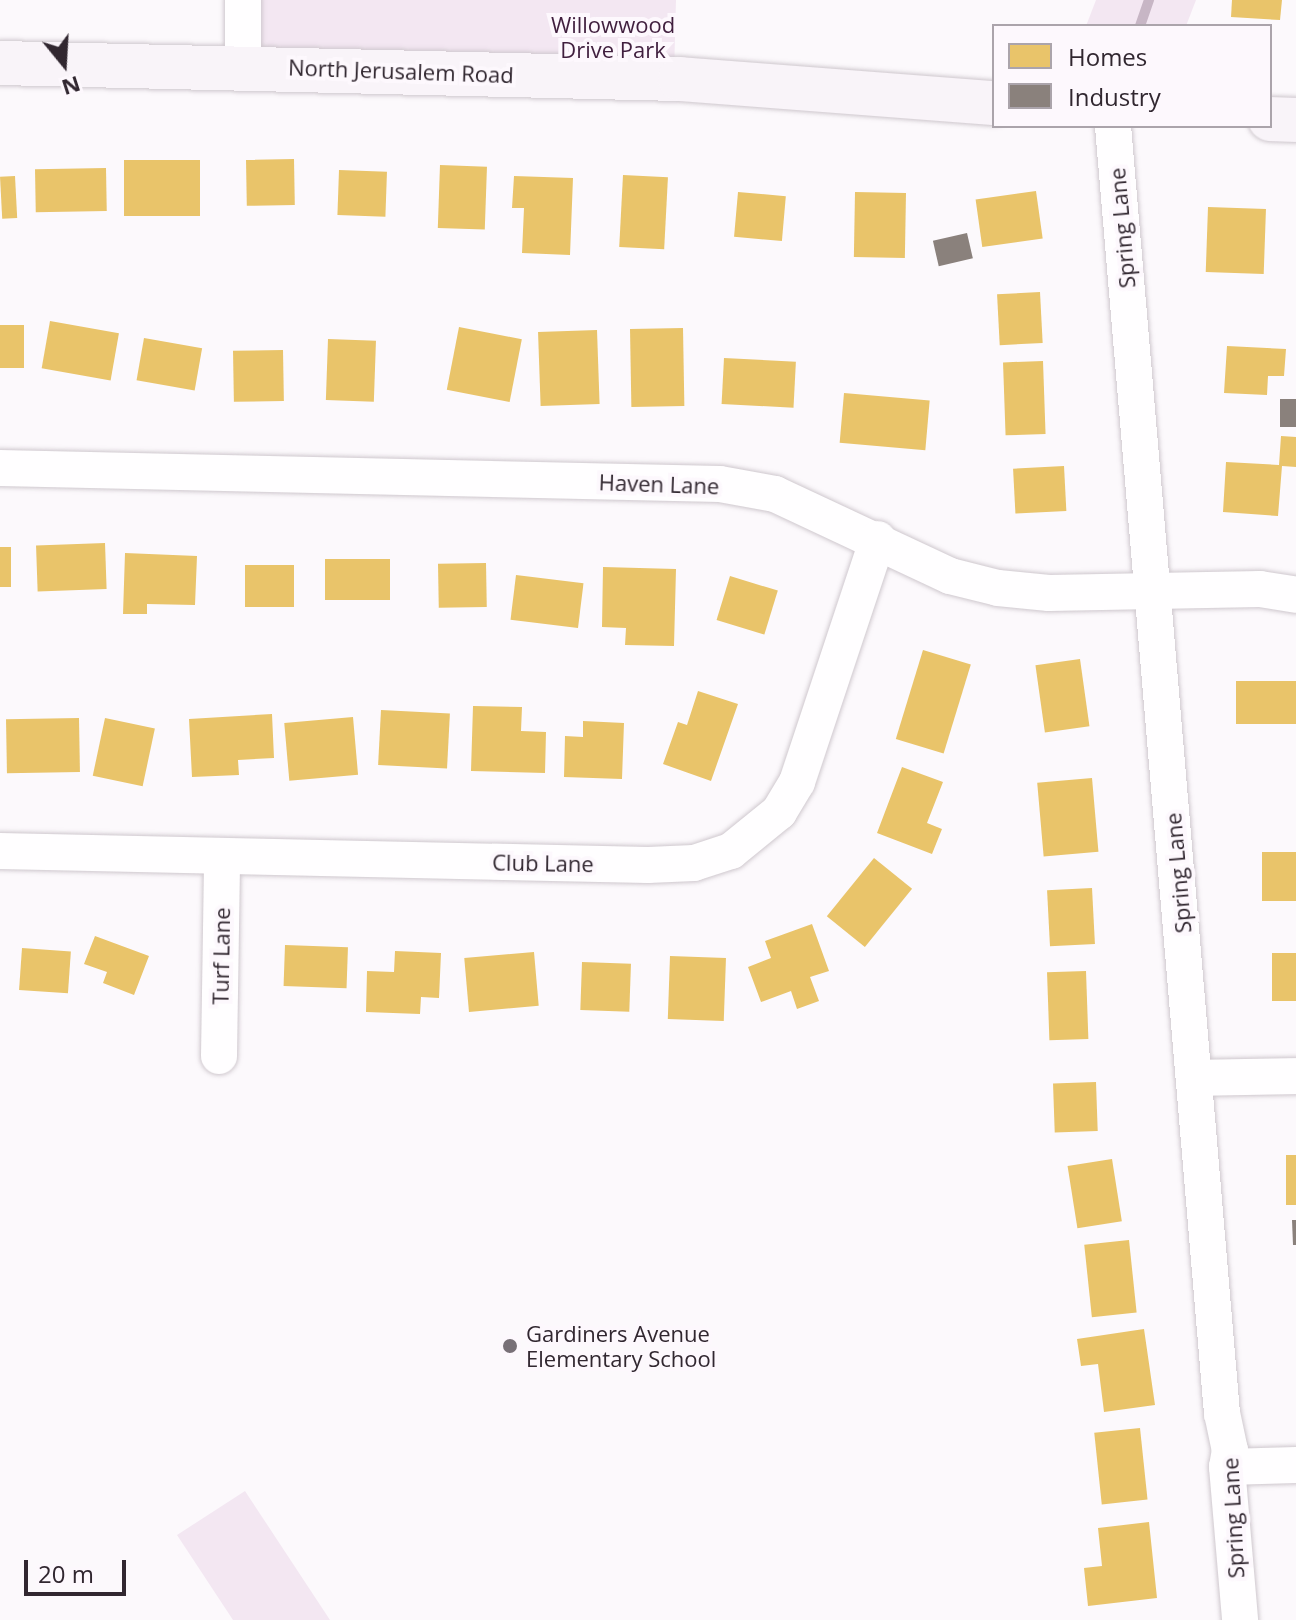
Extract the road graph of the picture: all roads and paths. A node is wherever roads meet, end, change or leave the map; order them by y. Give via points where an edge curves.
1 (243, 0) edge
2 (0, 63) edge
3 (243, 66) junction
4 (992, 103) edge
5 (1272, 119) edge
6 (1296, 120) edge
7 (1113, 128) edge
8 (0, 468) edge
9 (878, 539) junction
10 (1155, 592) junction
11 (1296, 595) edge
12 (0, 851) edge
13 (222, 856) junction
14 (219, 1056) dead end
15 (1296, 1076) edge
16 (1195, 1078) junction
17 (1296, 1465) edge
18 (1227, 1467) junction
19 (1240, 1620) edge

1 - 3 street
2 - 3 main road, North Jerusalem Road
3 - 4 main road, North Jerusalem Road via 680,79
5 - 6 main road
7 - 10 street, Spring Lane
8 - 9 street, Haven Lane via 720,484 775,494
9 - 10 street, Haven Lane via 950,576 998,588
9 - 13 street, Club Lane via 797,782 779,812 731,851 694,863 648,865
10 - 11 street, Haven Lane via 1260,589
10 - 16 street, Spring Lane
12 - 13 street, Club Lane
13 - 14 street, Turf Lane
15 - 16 street
16 - 18 street, Spring Lane via 1222,1413 1230,1450
17 - 18 street
18 - 19 street, Spring Lane

